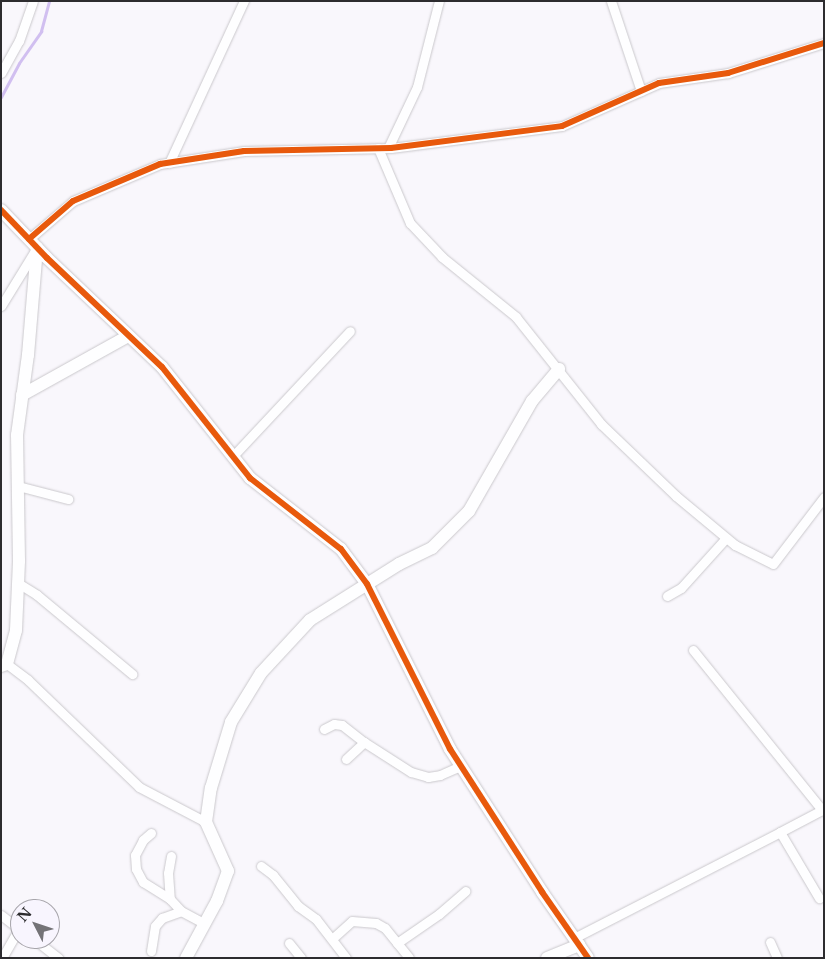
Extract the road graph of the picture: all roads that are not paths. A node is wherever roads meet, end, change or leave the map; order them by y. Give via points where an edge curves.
1 (33, 1) edge
2 (244, 1) edge
3 (439, 1) edge
4 (611, 1) edge
5 (824, 43) edge
6 (1, 73) edge
7 (641, 90) junction
8 (378, 148) junction
9 (388, 148) junction
10 (169, 162) junction
11 (1, 210) edge
12 (33, 243) junction
13 (1, 306) edge
14 (350, 330) dead end
15 (128, 336) junction
16 (559, 369) junction
17 (22, 395) junction
18 (233, 456) junction
19 (18, 486) junction
20 (824, 497) edge
21 (68, 498) dead end
22 (726, 538) junction
23 (18, 583) junction
24 (367, 584) junction
25 (667, 596) dead end
26 (693, 650) dead end
27 (4, 665) edge
28 (132, 674) dead end
29 (324, 729) dead end
30 (364, 742) junction
31 (346, 759) dead end
32 (460, 766) junction
33 (823, 810) edge
34 (206, 822) junction
35 (780, 832) junction
36 (151, 833) dead end
37 (172, 856) dead end
38 (261, 866) dead end
39 (465, 891) dead end
40 (819, 898) dead end
41 (170, 899) junction
42 (180, 911) junction
43 (205, 924) junction
44 (333, 938) junction
45 (576, 941) junction
46 (770, 942) dead end
47 (289, 943) dead end
48 (397, 943) junction
49 (10, 945) edge
50 (47, 949) edge
51 (151, 951) dead end
52 (2, 958) edge
53 (58, 958) edge
54 (186, 958) edge
55 (300, 958) edge
56 (346, 958) edge
57 (409, 958) edge
58 (546, 958) edge
59 (588, 958) edge
60 (777, 958) edge

1 - 6 street via 19,40
2 - 10 street
3 - 9 street via 417,87
4 - 7 street
5 - 7 street via 728,73 659,83
7 - 9 street via 562,126
8 - 9 street
8 - 10 street via 244,151
8 - 16 street via 410,223 442,257 516,317
10 - 12 street via 73,201
11 - 12 street
12 - 13 street
12 - 15 street
12 - 17 street
14 - 18 street
15 - 17 street
15 - 18 street via 162,367
16 - 22 street via 601,424 676,496
16 - 24 street via 532,401 469,511 432,548
17 - 19 street via 17,435
18 - 24 street via 250,478 341,549
19 - 21 street
19 - 23 street
20 - 22 street via 773,564
22 - 25 street via 681,588
23 - 27 street via 16,630
23 - 28 street
24 - 32 street
24 - 34 street via 310,620 261,673 231,722 211,788
26 - 33 street
27 - 34 street via 28,680 139,787
29 - 30 street via 334,724 342,725
30 - 31 street
30 - 32 street via 411,772 428,777
32 - 45 street
33 - 35 street
34 - 43 street via 228,871
35 - 40 street
35 - 45 street
36 - 41 street via 135,855 136,869 143,882
37 - 41 street via 168,872
38 - 44 street
39 - 48 street
41 - 42 street
42 - 43 street
42 - 51 street via 162,918 155,926
43 - 54 street
44 - 48 street via 352,921 362,920 385,928
44 - 56 street
45 - 58 street
45 - 59 street
46 - 60 street
47 - 55 street
48 - 57 street
49 - 52 street
50 - 53 street

